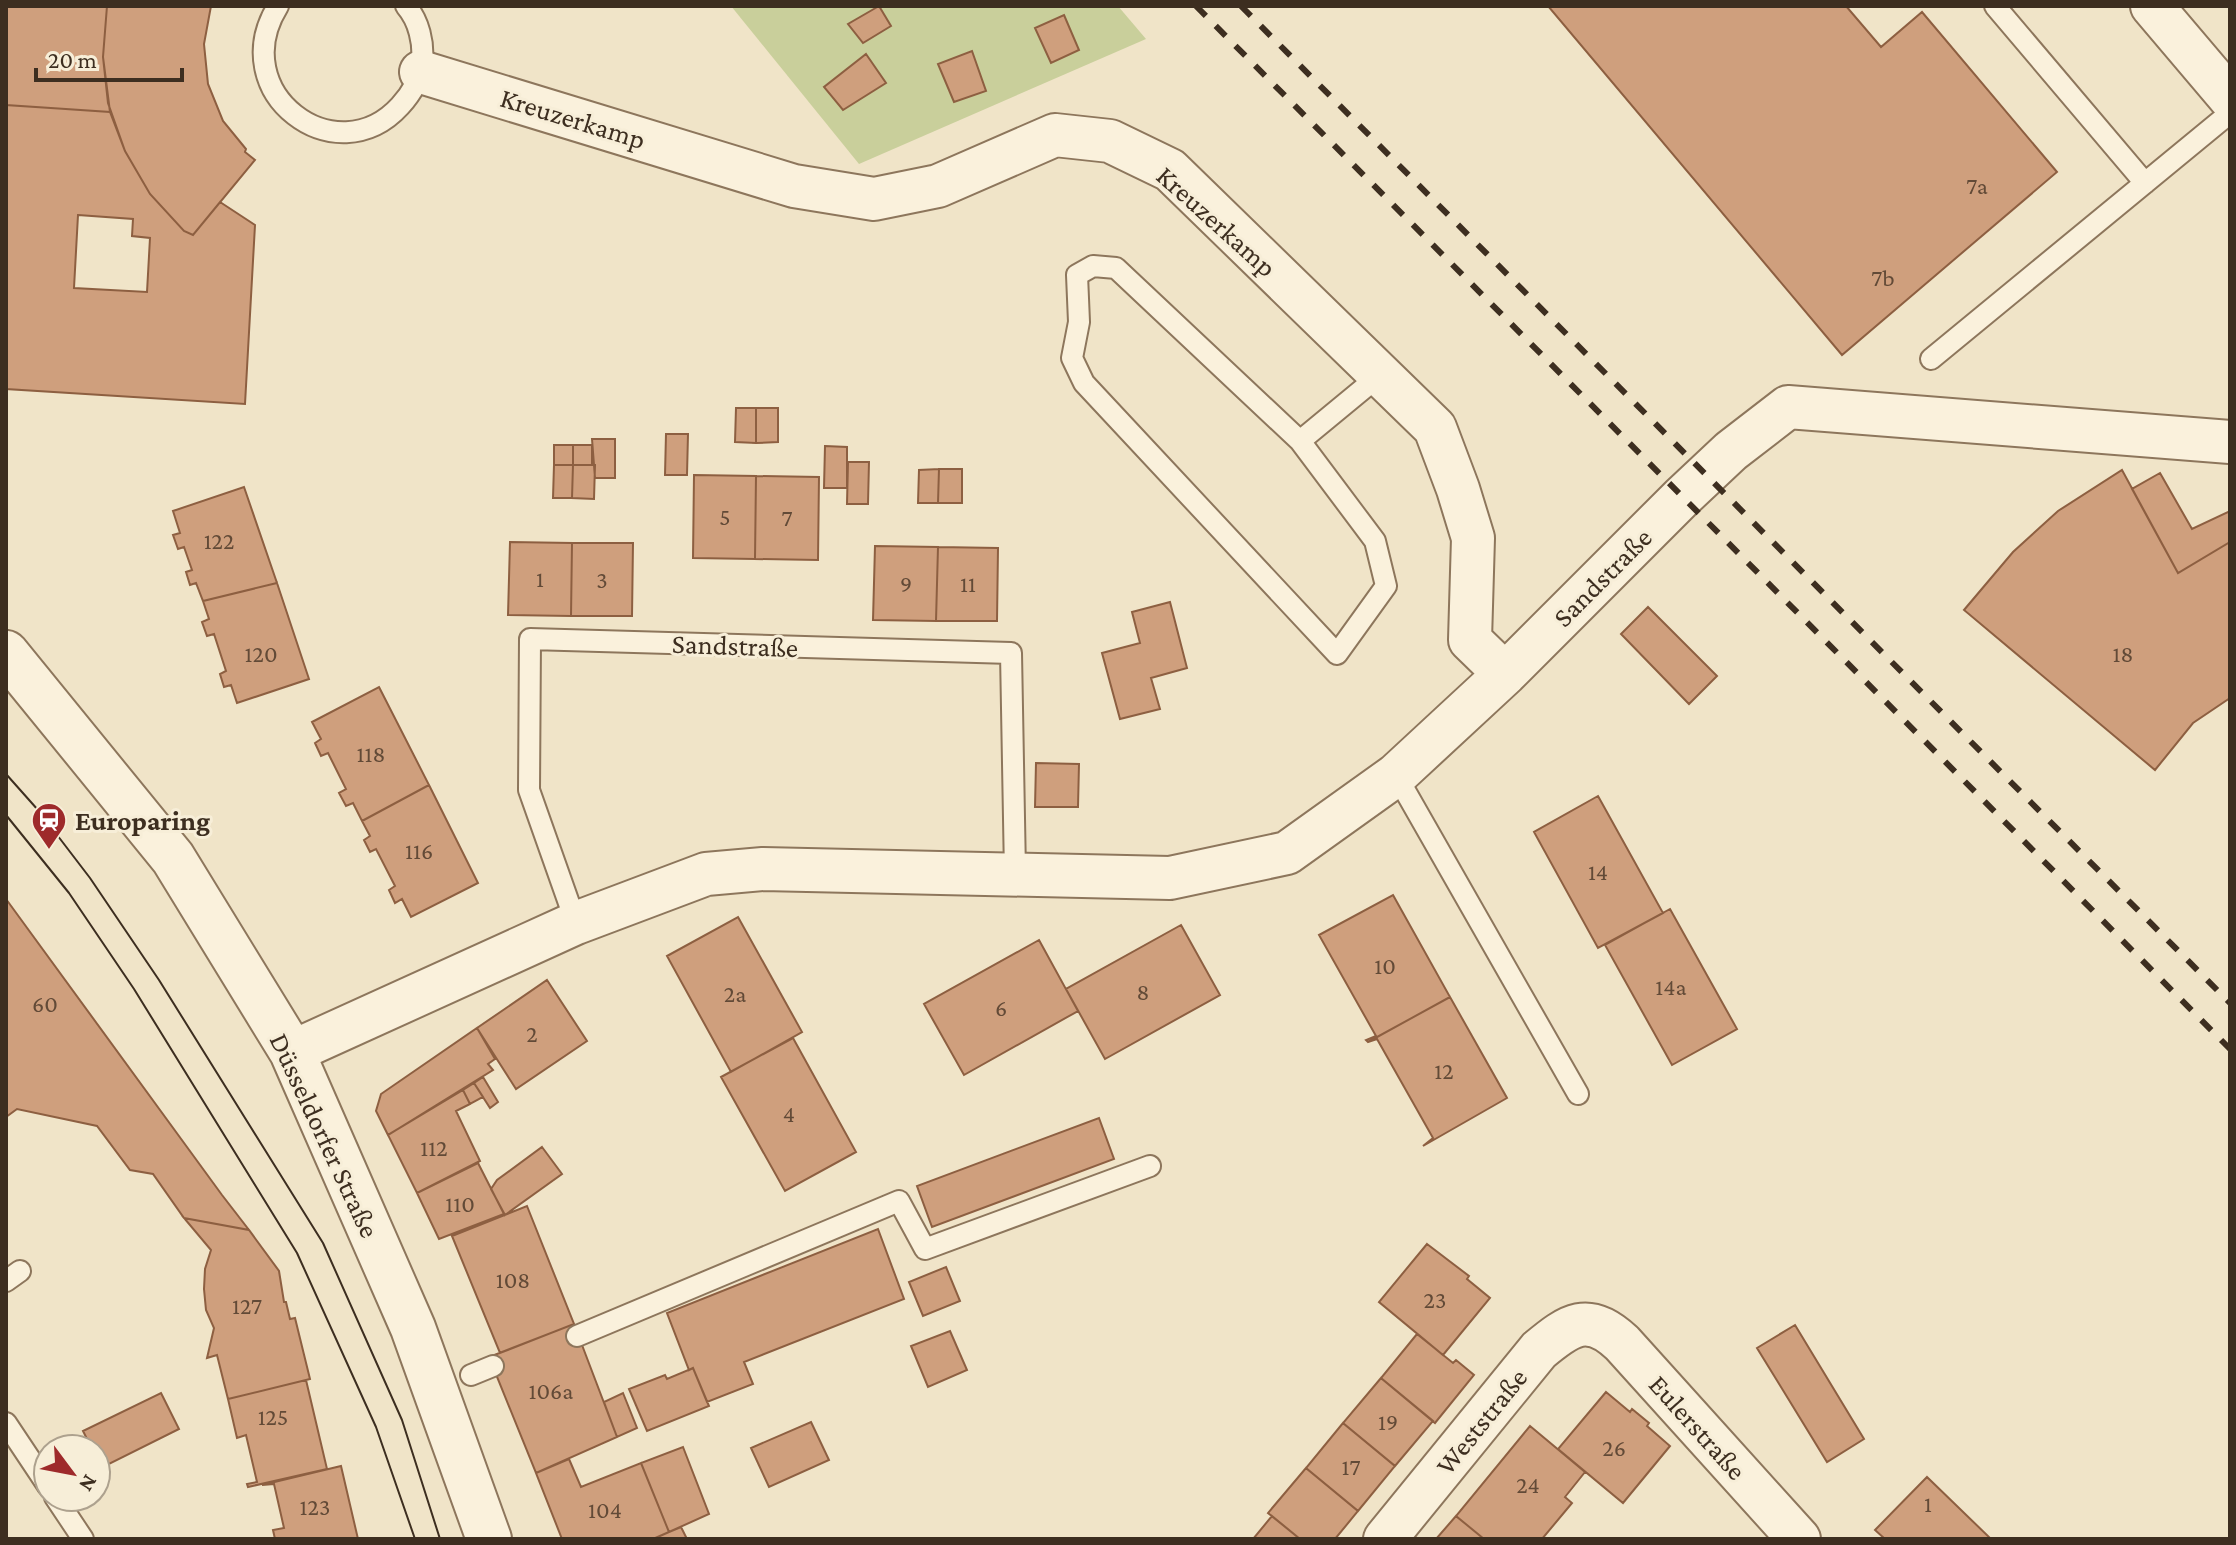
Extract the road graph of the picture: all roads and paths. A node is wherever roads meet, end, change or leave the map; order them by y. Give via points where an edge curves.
1 (278, 6) edge
2 (406, 6) edge
3 (1995, 6) edge
4 (2152, 6) edge
5 (421, 72) junction
6 (2230, 98) edge
7 (2230, 113) edge
8 (2145, 183) junction
9 (1931, 359) dead end
10 (1380, 375) junction
11 (1300, 441) junction
12 (2230, 442) edge
13 (6, 653) edge
14 (1505, 674) junction
15 (1396, 775) junction
16 (1015, 873) junction
17 (576, 923) junction
18 (292, 1052) junction
19 (1578, 1094) dead end
20 (1150, 1166) dead end
21 (1591, 1324) joint
22 (577, 1336) dead end
23 (493, 1366) dead end
24 (471, 1375) dead end
25 (6, 1423) edge
26 (32, 1462) edge
27 (66, 1513) edge
28 (83, 1539) edge
29 (489, 1539) edge
30 (1385, 1539) edge
31 (1799, 1539) edge

1 - 5 lane via 267,24 264,69 272,91 291,113 311,125 335,132 368,128 409,96
2 - 5 lane via 423,49
3 - 8 lane
4 - 6 street
5 - 10 street, Kreuzerkamp via 794,186 874,199 938,186 1055,135 1110,141 1170,170
7 - 8 lane
8 - 9 lane
10 - 11 lane
10 - 14 street, Kreuzerkamp via 1435,428 1473,538 1470,640
11 - 11 lane via 1116,268 1093,266 1077,275 1079,322 1072,358 1084,383 1337,654 1386,586 1375,541
12 - 14 street, Sandstraße via 1788,407 1682,497
13 - 18 street, Düsseldorfer Straße via 173,858
14 - 15 street, Sandstraße
15 - 16 street, Sandstraße via 1287,853 1170,878
15 - 19 lane
16 - 17 street, Sandstraße via 763,869 706,874
16 - 17 lane, Sandstraße via 1011,653 530,639 529,790
17 - 18 street, Sandstraße
18 - 29 street, Düsseldorfer Straße via 413,1328
20 - 22 lane via 925,1249 899,1201
21 - 30 street, Weststraße via 1566,1327 1539,1350
21 - 31 street, Eulerstraße via 1622,1343
23 - 24 lane
25 - 26 lane
27 - 28 lane

